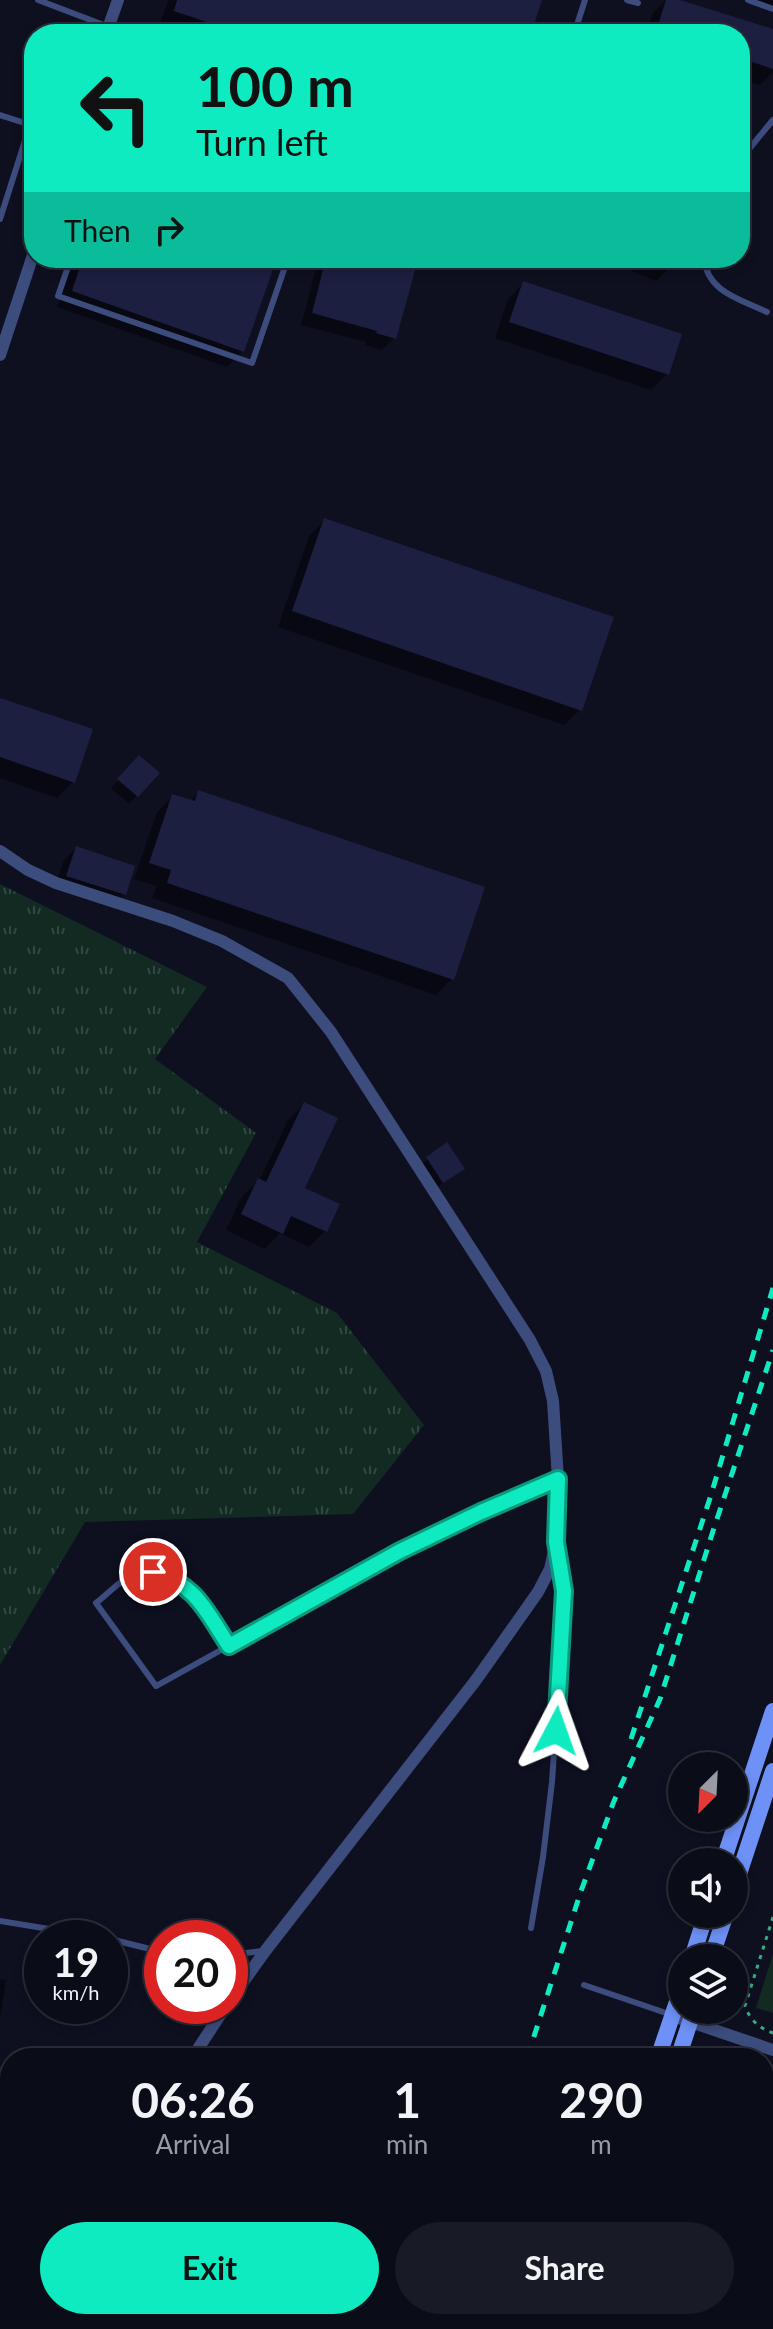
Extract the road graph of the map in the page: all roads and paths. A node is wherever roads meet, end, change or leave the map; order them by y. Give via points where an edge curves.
1 (38, 0) edge
2 (118, 0) edge
3 (585, 0) edge
4 (627, 0) edge
5 (748, 0) edge
6 (638, 3) dead end
7 (773, 9) edge
8 (92, 24) edge
9 (110, 24) edge
10 (577, 24) edge
11 (0, 115) edge
12 (773, 120) edge
13 (24, 123) edge
14 (750, 148) edge
15 (24, 149) edge
16 (0, 219) edge
17 (29, 268) edge
18 (68, 268) edge
19 (285, 268) edge
20 (705, 268) edge
21 (767, 312) dead end
22 (0, 355) edge
23 (0, 851) edge
24 (558, 1479) junction
25 (556, 1542) junction
26 (229, 1646) junction
27 (773, 1711) edge
28 (773, 1771) edge
29 (728, 1848) edge
30 (748, 1848) edge
31 (773, 1917) edge
32 (0, 1921) edge
33 (24, 1925) edge
34 (531, 1928) dead end
35 (266, 1950) junction
36 (248, 1952) edge
37 (248, 1975) edge
38 (584, 1985) dead end
39 (668, 2014) edge
40 (214, 2024) edge
41 (670, 2024) edge
42 (689, 2024) edge
43 (711, 2024) edge
44 (773, 2033) edge
45 (199, 2048) edge
46 (662, 2048) edge
47 (681, 2048) edge
48 (768, 2048) edge

1 - 8 lane
2 - 9 street
3 - 10 lane
4 - 6 lane
5 - 7 lane
11 - 13 lane
12 - 14 lane
15 - 16 lane
17 - 22 street
18 - 19 lane via 58,296 252,363
20 - 21 lane via 722,291
23 - 24 street via 56,883 210,936 288,978 331,1032 530,1340 546,1371 553,1401
24 - 25 street
24 - 26 lane via 400,1551
25 - 34 lane via 564,1591 559,1679 545,1842
25 - 35 street via 538,1592 476,1680
26 - 26 lane via 198,1599 171,1577 136,1573 96,1603 156,1686
27 - 29 main road
28 - 30 main road
31 - 44 path via 745,2006 749,2017
32 - 33 lane
35 - 36 lane
35 - 37 street
38 - 39 lane
40 - 45 street
41 - 46 main road
42 - 47 main road
43 - 48 street

